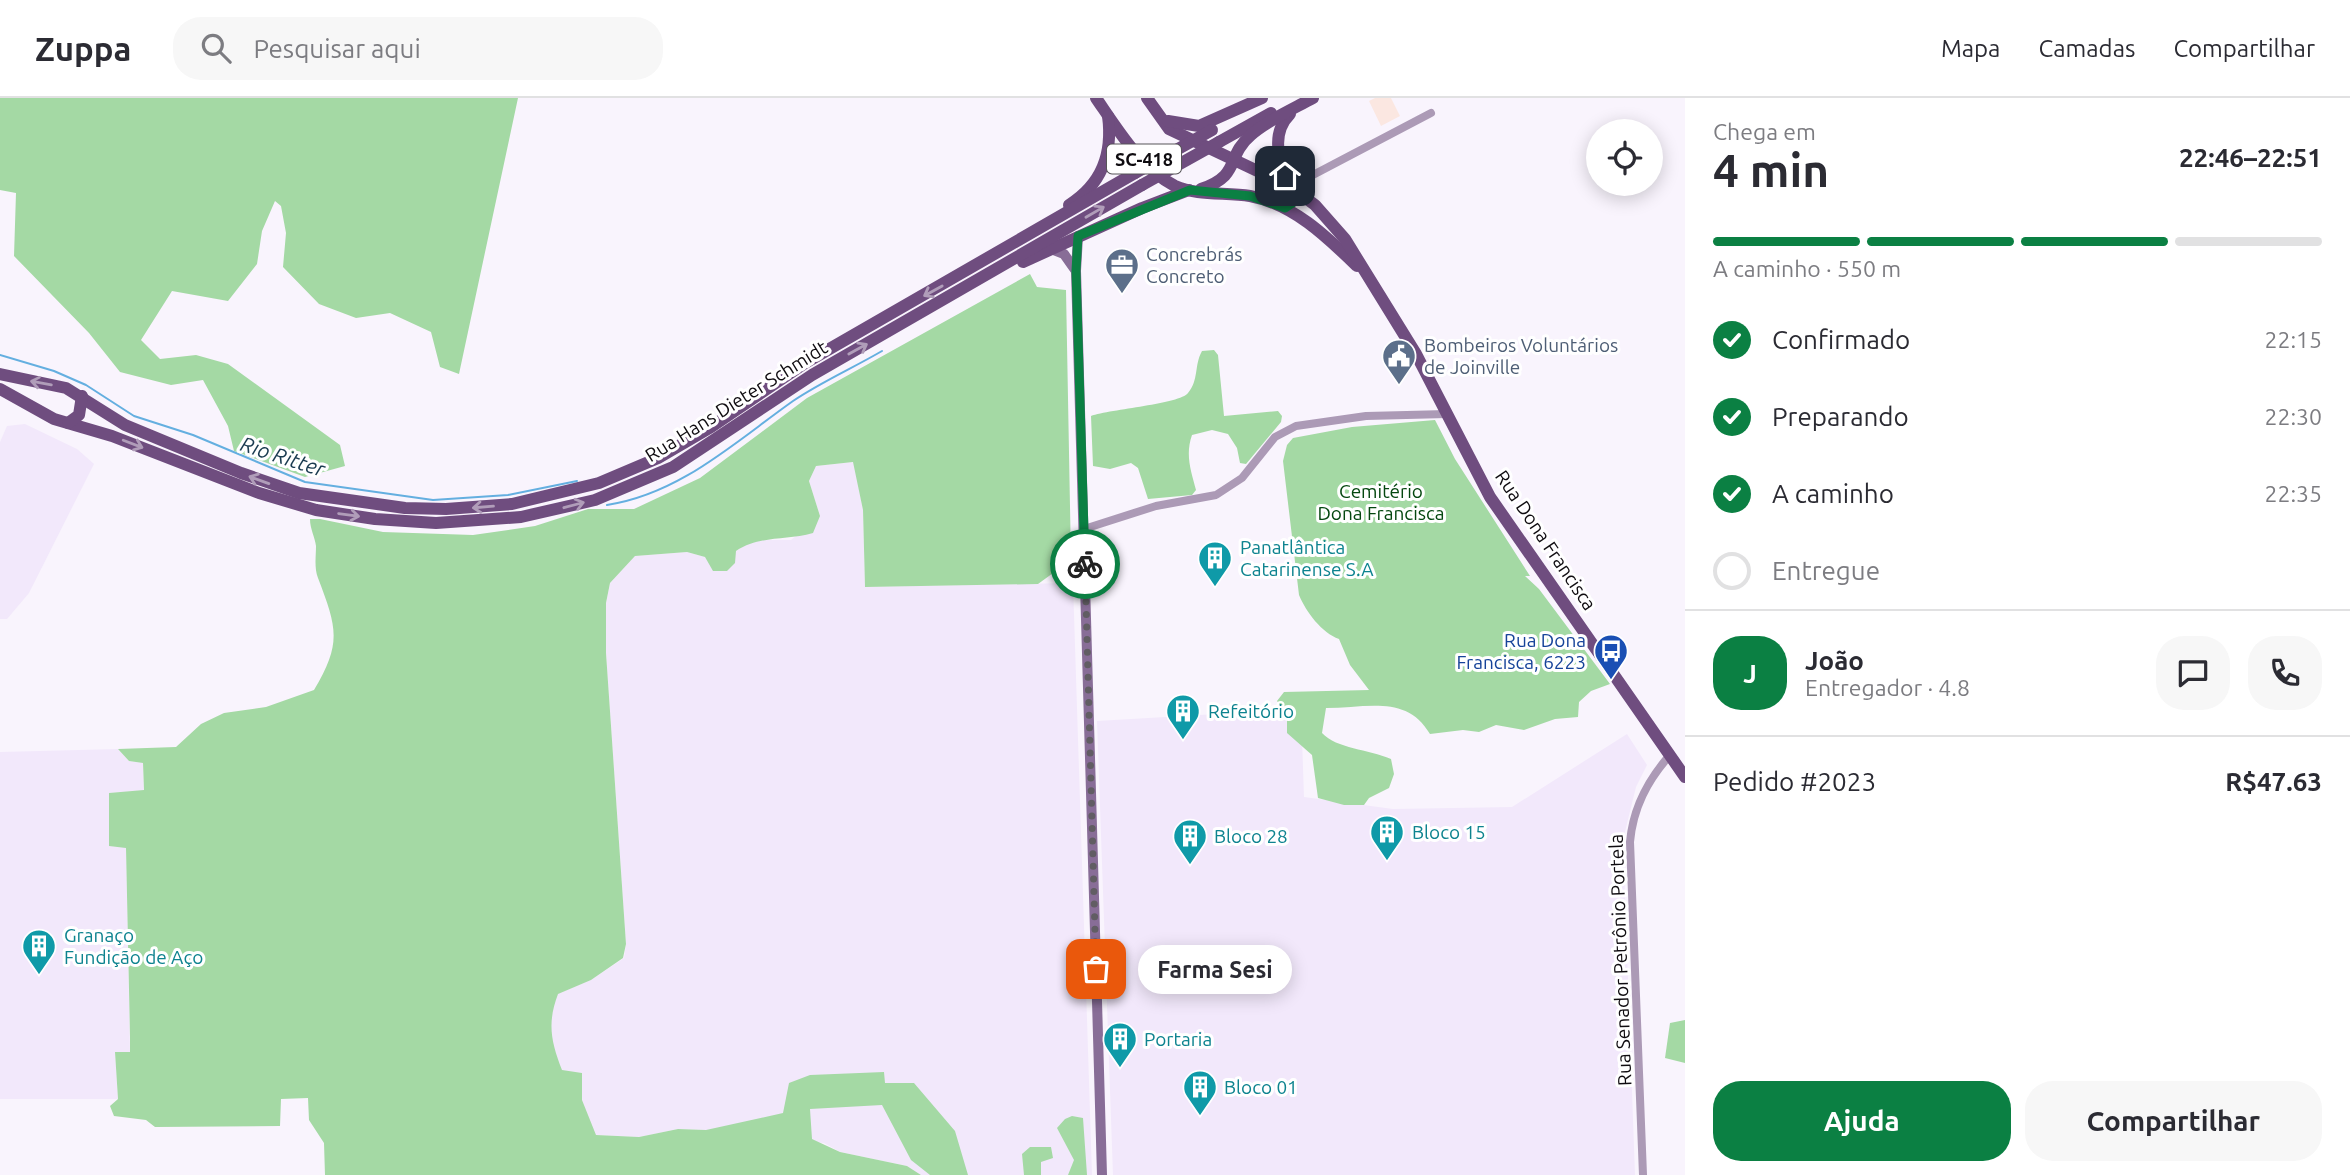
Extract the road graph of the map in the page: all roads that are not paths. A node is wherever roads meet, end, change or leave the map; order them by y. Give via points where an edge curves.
1 (1096, 98) edge
2 (1147, 98) edge
3 (1262, 98) edge
4 (1273, 98) edge
5 (1313, 98) edge
6 (1298, 102) edge
7 (1431, 113) dead end
8 (1108, 116) junction
9 (1158, 116) junction
10 (1215, 136) junction
11 (1234, 160) junction
12 (1138, 179) junction
13 (1193, 190) junction
14 (1295, 190) junction
15 (1285, 208) junction
16 (1078, 236) junction
17 (1051, 249) junction
18 (1076, 271) junction
19 (960, 276) junction
20 (1369, 279) junction
21 (966, 289) junction
22 (0, 374) edge
23 (0, 389) edge
24 (82, 396) junction
25 (1447, 414) junction
26 (68, 423) junction
27 (1084, 530) junction
28 (1670, 755) junction
29 (1685, 776) edge
30 (1102, 1175) edge
31 (1643, 1175) edge

1 - 8 main road, Rua Dona Francisca / SC-418
2 - 9 main road, Rua Dona Francisca / SC-418
3 - 9 main road via 1199,126 1172,124
4 - 10 main road
5 - 6 main road
6 - 10 main road
6 - 11 main road via 1252,134
6 - 14 main road via 1280,127 1278,141 1283,170
7 - 14 street via 1311,176
8 - 13 main road, Rua Dona Francisca / SC-418 via 1151,168 1165,180
8 - 19 main road via 1107,159 1089,189
9 - 11 main road, Rua Dona Francisca / SC-418 via 1169,129
10 - 12 main road, bridge
11 - 13 main road via 1227,176
11 - 14 main road, Rua Dona Francisca
12 - 19 main road, Rua Hans Dieter Schmidt
21 -> 12 main road, Rua Hans Dieter Schmidt
13 - 15 main road, Rua Dona Francisca via 1250,196
13 - 16 main road
14 - 15 main road via 1294,202
14 - 20 main road, Rua Dona Francisca via 1334,226
15 - 20 main road, Rua Dona Francisca via 1318,230
16 - 17 main road
16 - 18 main road
17 - 18 main road via 1064,254
17 - 21 main road
18 - 27 main road
19 -> 24 main road, Rua Hans Dieter Schmidt via 805,362 658,458 599,483 512,504 405,508 299,492 125,425
20 - 25 main road, Rua Dona Francisca
26 -> 21 main road, Rua Hans Dieter Schmidt via 316,510 436,523 521,517 595,500 656,475 719,439 812,375
24 -> 22 main road, Rua Hans Dieter Schmidt
23 - 26 main road, Rua Hans Dieter Schmidt
24 - 26 main road via 79,415
25 - 27 street via 1366,416 1296,426 1275,437 1242,478 1216,495 1156,506
25 - 28 main road, Rua Dona Francisca via 1490,497
27 - 30 main road
28 - 29 main road, Rua Dona Francisca
28 - 31 street, Rua Senador Petrônio Portela via 1640,799 1630,842

